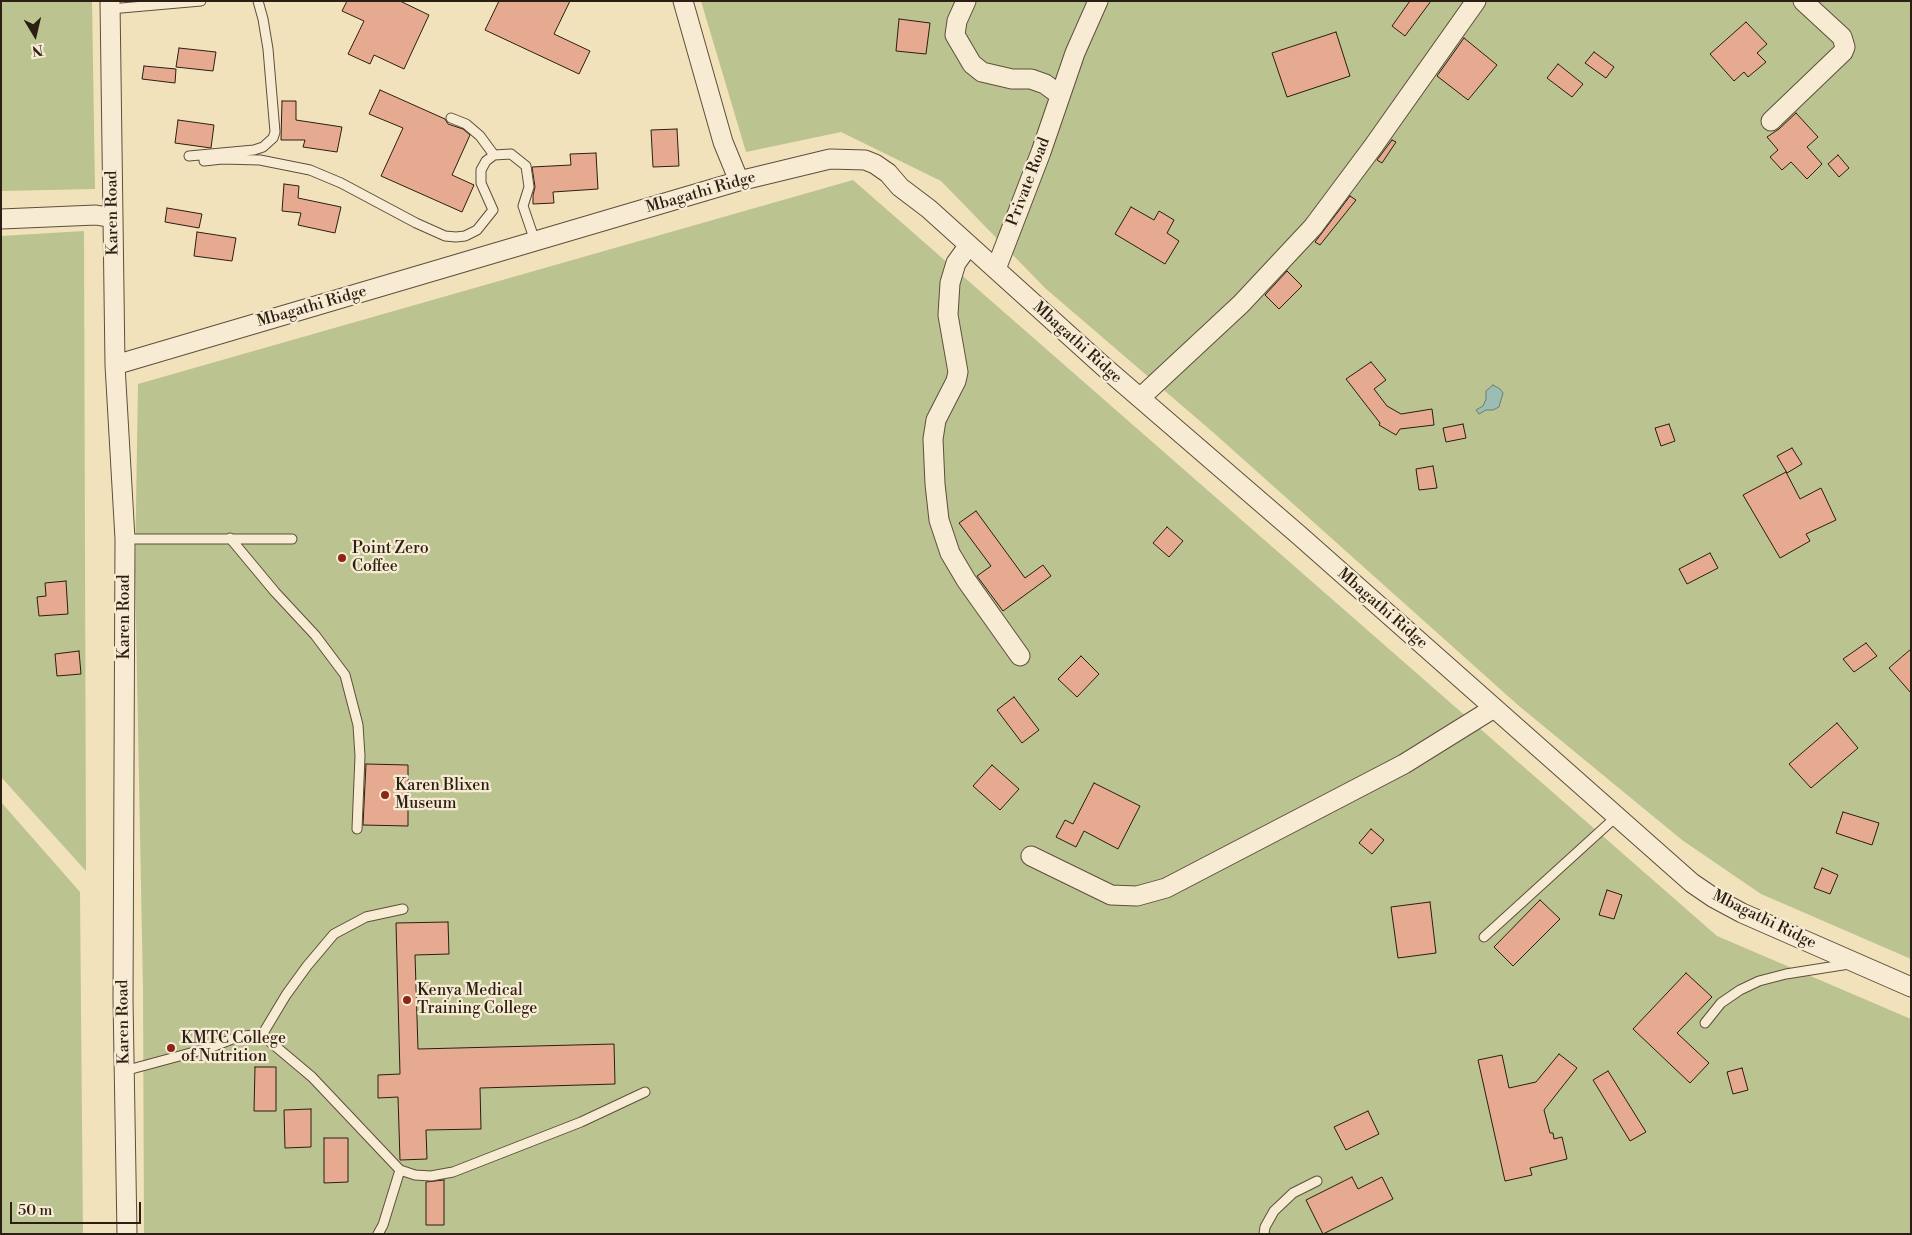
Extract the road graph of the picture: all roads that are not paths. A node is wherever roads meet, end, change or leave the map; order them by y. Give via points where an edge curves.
1 (201, 1) edge
2 (258, 1) edge
3 (682, 1) edge
4 (966, 1) edge
5 (1098, 1) edge
6 (1476, 1) edge
7 (1803, 1) edge
8 (110, 5) edge
9 (1060, 95) junction
10 (451, 118) dead end
11 (1771, 121) dead end
12 (494, 155) junction
13 (188, 156) dead end
14 (204, 161) dead end
15 (739, 181) junction
16 (113, 218) junction
17 (1, 219) edge
18 (534, 241) junction
19 (969, 245) junction
20 (996, 269) junction
21 (115, 365) junction
22 (1140, 398) junction
23 (230, 538) junction
24 (125, 539) junction
25 (292, 539) dead end
26 (1020, 656) dead end
27 (1494, 708) junction
28 (1617, 816) junction
29 (357, 829) dead end
30 (1031, 856) dead end
31 (403, 909) dead end
32 (1484, 937) dead end
33 (1857, 963) junction
34 (1911, 987) edge
35 (1705, 1023) dead end
36 (262, 1035) junction
37 (124, 1071) junction
38 (645, 1092) dead end
39 (400, 1170) junction
40 (1317, 1181) dead end
41 (127, 1234) edge
42 (378, 1234) edge
43 (1264, 1234) edge

1 - 8 lane
2 - 13 lane via 268,49 273,138 254,150
3 - 15 street via 723,142
4 - 9 street via 955,35 972,64 982,72 1012,79 1031,79
5 - 9 street, Private Road
6 - 22 street via 1313,227 1241,304
7 - 11 street via 1842,37 1845,47
8 - 16 street, Karen Road
9 - 20 street, Private Road
10 - 12 lane via 466,124 480,136
12 - 14 lane via 481,170 481,183 493,210 476,230 456,237 445,236 416,223 310,170 260,160
12 - 18 lane via 511,154 526,166 529,187 523,206
15 - 18 street, Mbagathi Ridge
15 - 19 street, Mbagathi Ridge via 830,159 865,160 888,173
16 - 17 street
16 - 21 street, Karen Road
18 - 21 street, Mbagathi Ridge
19 - 20 street, Mbagathi Ridge
19 - 26 street via 956,263 950,283 948,315 958,372 936,420 934,484 939,520 950,553
20 - 22 street, Mbagathi Ridge
21 - 24 street, Karen Road
22 - 27 street, Mbagathi Ridge
23 - 24 lane
23 - 25 lane
23 - 29 lane via 316,635 345,675 358,725
24 - 37 street, Karen Road
27 - 28 street, Mbagathi Ridge
27 - 30 street via 1404,764 1166,888 1137,896 1111,895
28 - 32 lane
28 - 33 street, Mbagathi Ridge via 1692,883 1714,898
31 - 36 lane via 366,918 334,934 286,995
33 - 34 street, Mbagathi Ridge
33 - 35 lane via 1759,981 1721,1003
36 - 37 lane via 240,1036 209,1048
36 - 39 lane via 312,1077
37 - 41 street, Karen Road
38 - 39 lane via 581,1122 452,1172 431,1176
39 - 42 lane
40 - 43 lane via 1293,1193 1274,1211

